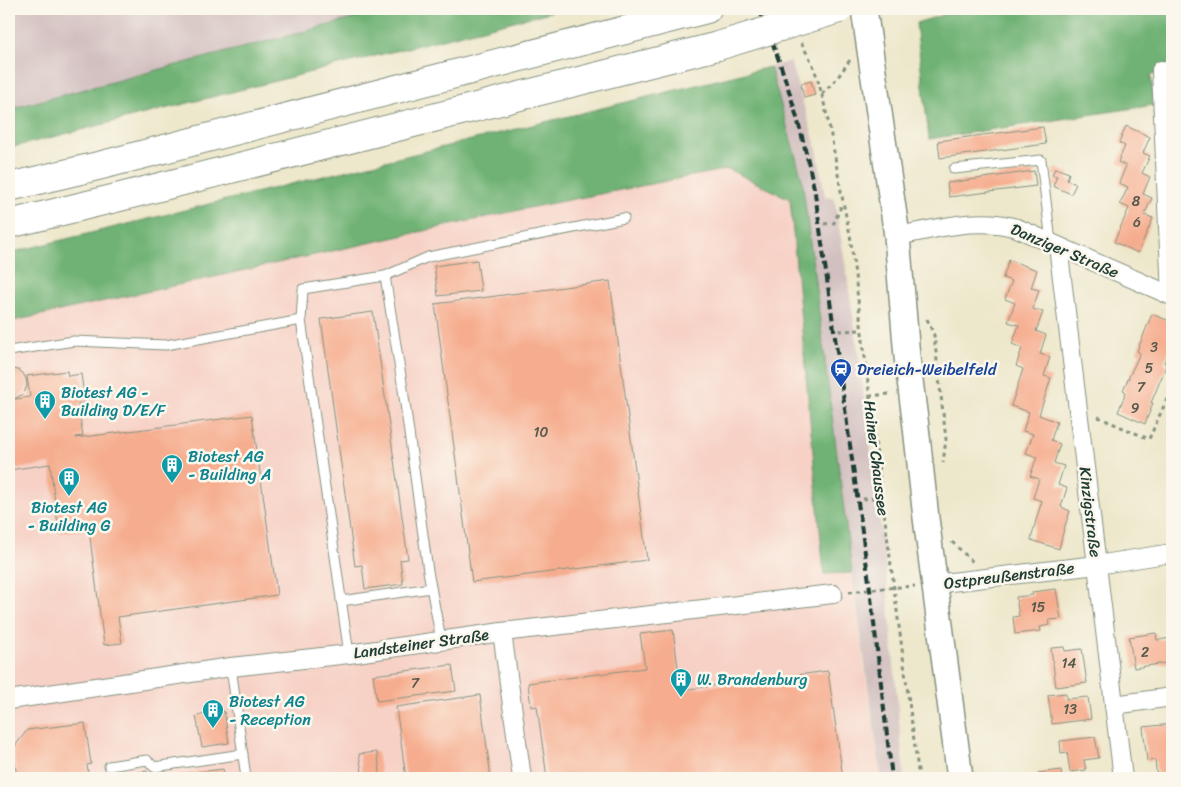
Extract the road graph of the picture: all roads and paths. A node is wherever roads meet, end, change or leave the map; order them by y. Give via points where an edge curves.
1 (707, 9) edge
2 (840, 9) edge
3 (864, 9) edge
4 (867, 35) junction
5 (814, 70) dead end
6 (1160, 70) dead end
7 (821, 94) junction
8 (954, 169) dead end
9 (9, 187) edge
10 (842, 203) junction
11 (624, 218) dead end
12 (9, 224) edge
13 (824, 224) dead end
14 (897, 236) junction
15 (1054, 244) junction
16 (385, 276) junction
17 (1172, 296) edge
18 (301, 320) junction
19 (861, 330) junction
20 (839, 331) dead end
21 (9, 351) edge
22 (940, 386) dead end
23 (935, 387) dead end
24 (1172, 388) edge
25 (1078, 409) junction
26 (882, 497) junction
27 (863, 498) dead end
28 (926, 518) junction
29 (1172, 553) edge
30 (1098, 565) junction
31 (990, 578) junction
32 (934, 584) junction
33 (894, 587) junction
34 (431, 588) junction
35 (833, 594) joint
36 (341, 601) junction
37 (502, 632) junction
38 (441, 640) junction
39 (349, 654) junction
40 (232, 667) junction
41 (1172, 697) edge
42 (9, 700) edge
43 (1114, 705) junction
44 (243, 754) junction
45 (109, 766) dead end
46 (246, 778) edge
47 (522, 778) edge
48 (919, 778) edge
49 (960, 778) edge
50 (1123, 778) edge

1 - 9 highway
2 - 12 highway, bridge via 718,46
3 - 4 street
4 - 7 path
4 - 14 street
5 - 7 path, Hainer Chaussee
6 - 17 street, Danziger Straße
7 - 10 path, Hainer Chaussee
8 - 15 lane via 1041,160
10 - 13 path via 834,223
10 - 19 path, Hainer Chaussee via 850,234
11 - 16 lane via 428,256
14 - 15 street, Danziger Straße via 986,222 1017,228
14 - 28 street
15 - 17 street, Danziger Straße
15 - 25 street, Kinzigstraße
16 - 18 lane via 303,289
16 - 34 lane
18 - 21 lane via 166,345 74,342
18 - 36 lane
19 - 20 path
19 - 26 path, Hainer Chaussee
22 - 23 path
24 - 25 path via 1149,439
25 - 30 street, Kinzigstraße
26 - 27 path
26 - 33 path, Hainer Chaussee
28 - 31 path
28 - 32 street
29 - 30 street, Ostpreußenstraße
30 - 31 street, Ostpreußenstraße
30 - 43 street, Kinzigstraße
31 - 32 street, Ostpreußenstraße
32 - 49 street
33 - 35 path
33 - 48 path, Hainer Chaussee
34 - 36 lane
34 - 38 lane
35 - 37 street, Landsteiner Straße
36 - 39 lane
37 - 38 street, Landsteiner Straße
37 - 47 street
38 - 39 street, Landsteiner Straße
39 - 40 street, Landsteiner Straße
40 - 42 street, Landsteiner Straße
40 - 44 lane
41 - 43 street
43 - 50 street, Kinzigstraße
44 - 45 lane via 154,767 147,760
44 - 46 lane

